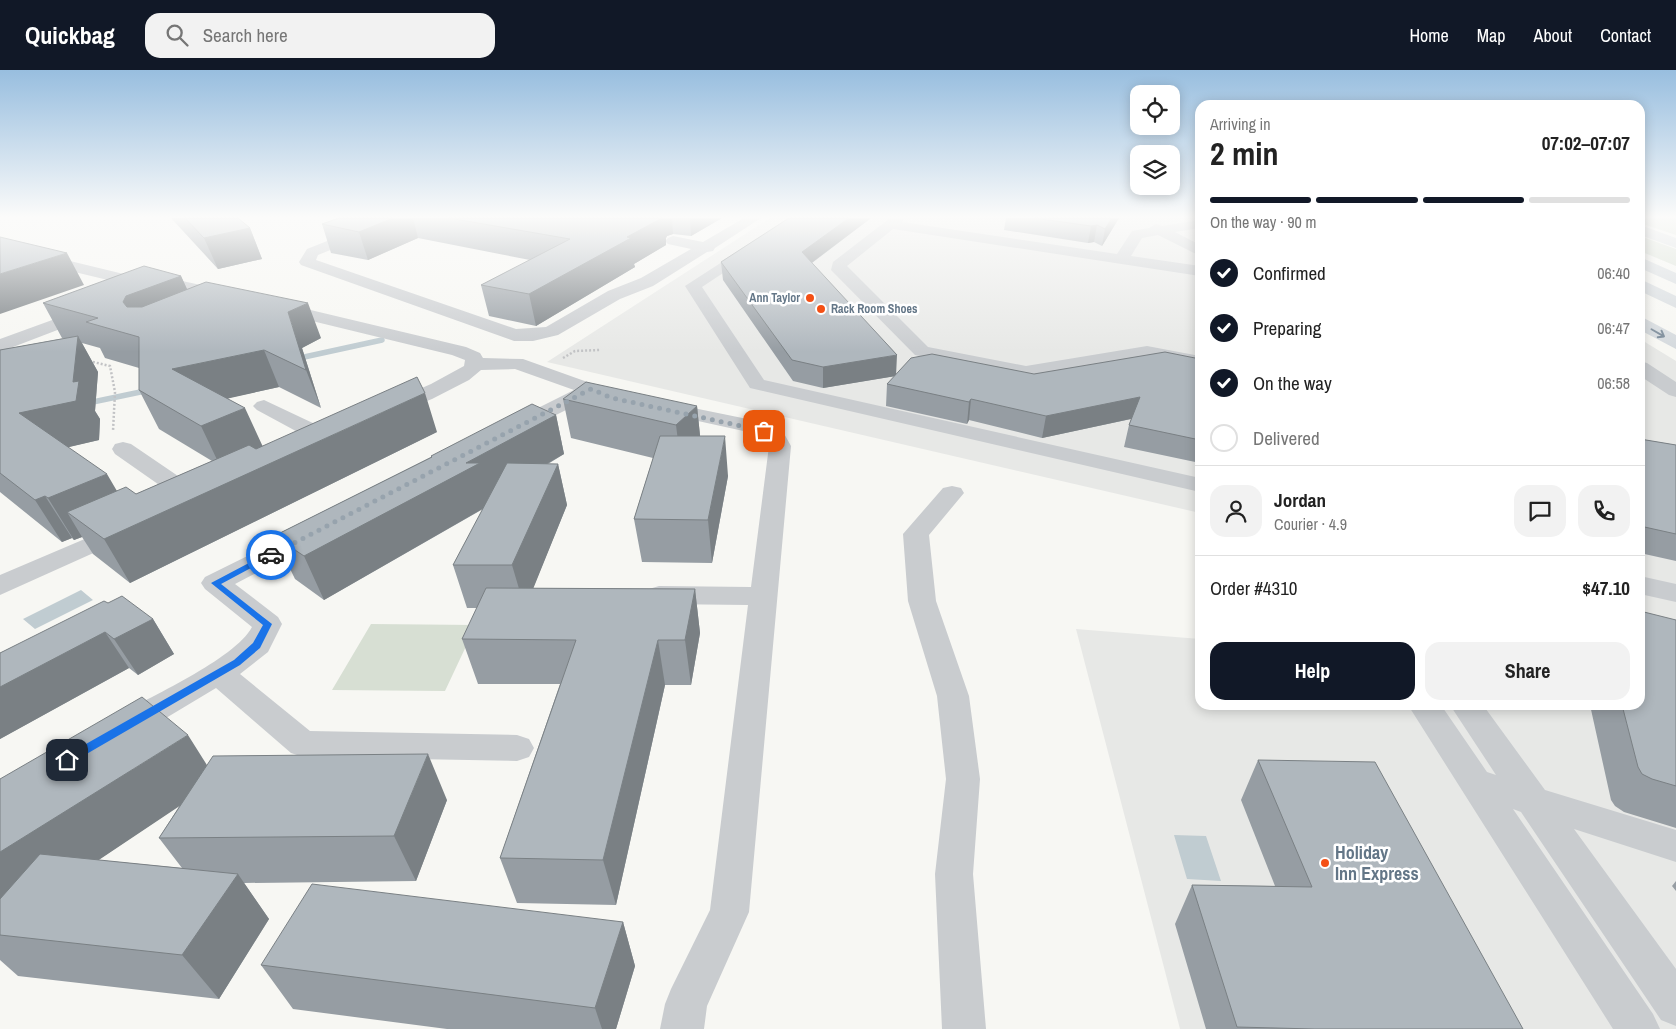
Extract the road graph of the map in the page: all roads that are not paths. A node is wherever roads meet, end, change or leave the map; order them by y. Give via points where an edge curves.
1 (58, 263) edge
2 (309, 263) edge
3 (682, 263) edge
4 (730, 263) edge
5 (842, 263) edge
6 (1146, 263) edge
7 (1645, 264) edge
8 (1195, 270) edge
9 (1676, 279) edge
10 (1645, 287) edge
11 (250, 301) junction
12 (1676, 303) edge
13 (214, 310) edge
14 (28, 318) dead end
15 (1645, 325) edge
16 (1676, 343) edge
17 (6, 351) edge
18 (1195, 361) edge
19 (476, 364) junction
20 (1645, 370) edge
21 (591, 389) junction
22 (1676, 391) edge
23 (264, 406) dead end
24 (371, 418) edge
25 (335, 434) joint
26 (495, 439) edge
27 (123, 449) road end
28 (300, 450) edge
29 (1195, 484) edge
30 (952, 493) dead end
31 (194, 498) edge
32 (338, 520) edge
33 (140, 522) edge
34 (5, 577) edge
35 (1645, 586) edge
36 (1676, 593) edge
37 (638, 595) edge
38 (763, 596) junction
39 (218, 673) junction
40 (1427, 710) edge
41 (1469, 710) edge
42 (101, 741) edge
43 (517, 748) dead end
44 (1476, 783) junction
45 (1533, 801) junction
46 (1676, 846) edge
47 (1537, 876) junction
48 (1587, 878) junction
49 (1676, 1005) edge
50 (682, 1029) edge
51 (964, 1029) edge
52 (1638, 1029) edge

1 - 14 lane via 130,280
2 - 3 lane via 514,335 533,335 552,331 614,295
4 - 29 lane via 693,286 757,384
5 - 18 lane via 839,270 922,351 1026,372 1147,352
6 - 8 lane
7 - 9 main road
10 - 12 main road
11 - 13 lane
11 - 17 lane via 180,285 162,285
11 - 19 lane via 459,351 473,357
15 -> 16 main road
19 - 21 lane via 516,363
19 - 24 lane via 462,377
20 - 22 lane
21 - 26 lane
21 - 38 lane via 612,398 774,434 780,446
23 - 25 lane
25 - 28 lane
27 - 31 lane
30 - 51 lane via 916,534 922,601 953,696 963,779 954,874
32 - 39 lane via 215,583 268,624 257,645
33 - 34 lane
35 - 36 lane
37 - 38 lane
38 - 50 lane via 729,912 686,1004
39 - 42 lane
39 - 43 lane via 303,744
40 - 44 lane
41 - 45 lane
44 - 45 lane
44 - 47 lane
45 - 46 lane
45 - 48 lane
47 - 48 lane
47 - 52 lane
48 - 49 lane

